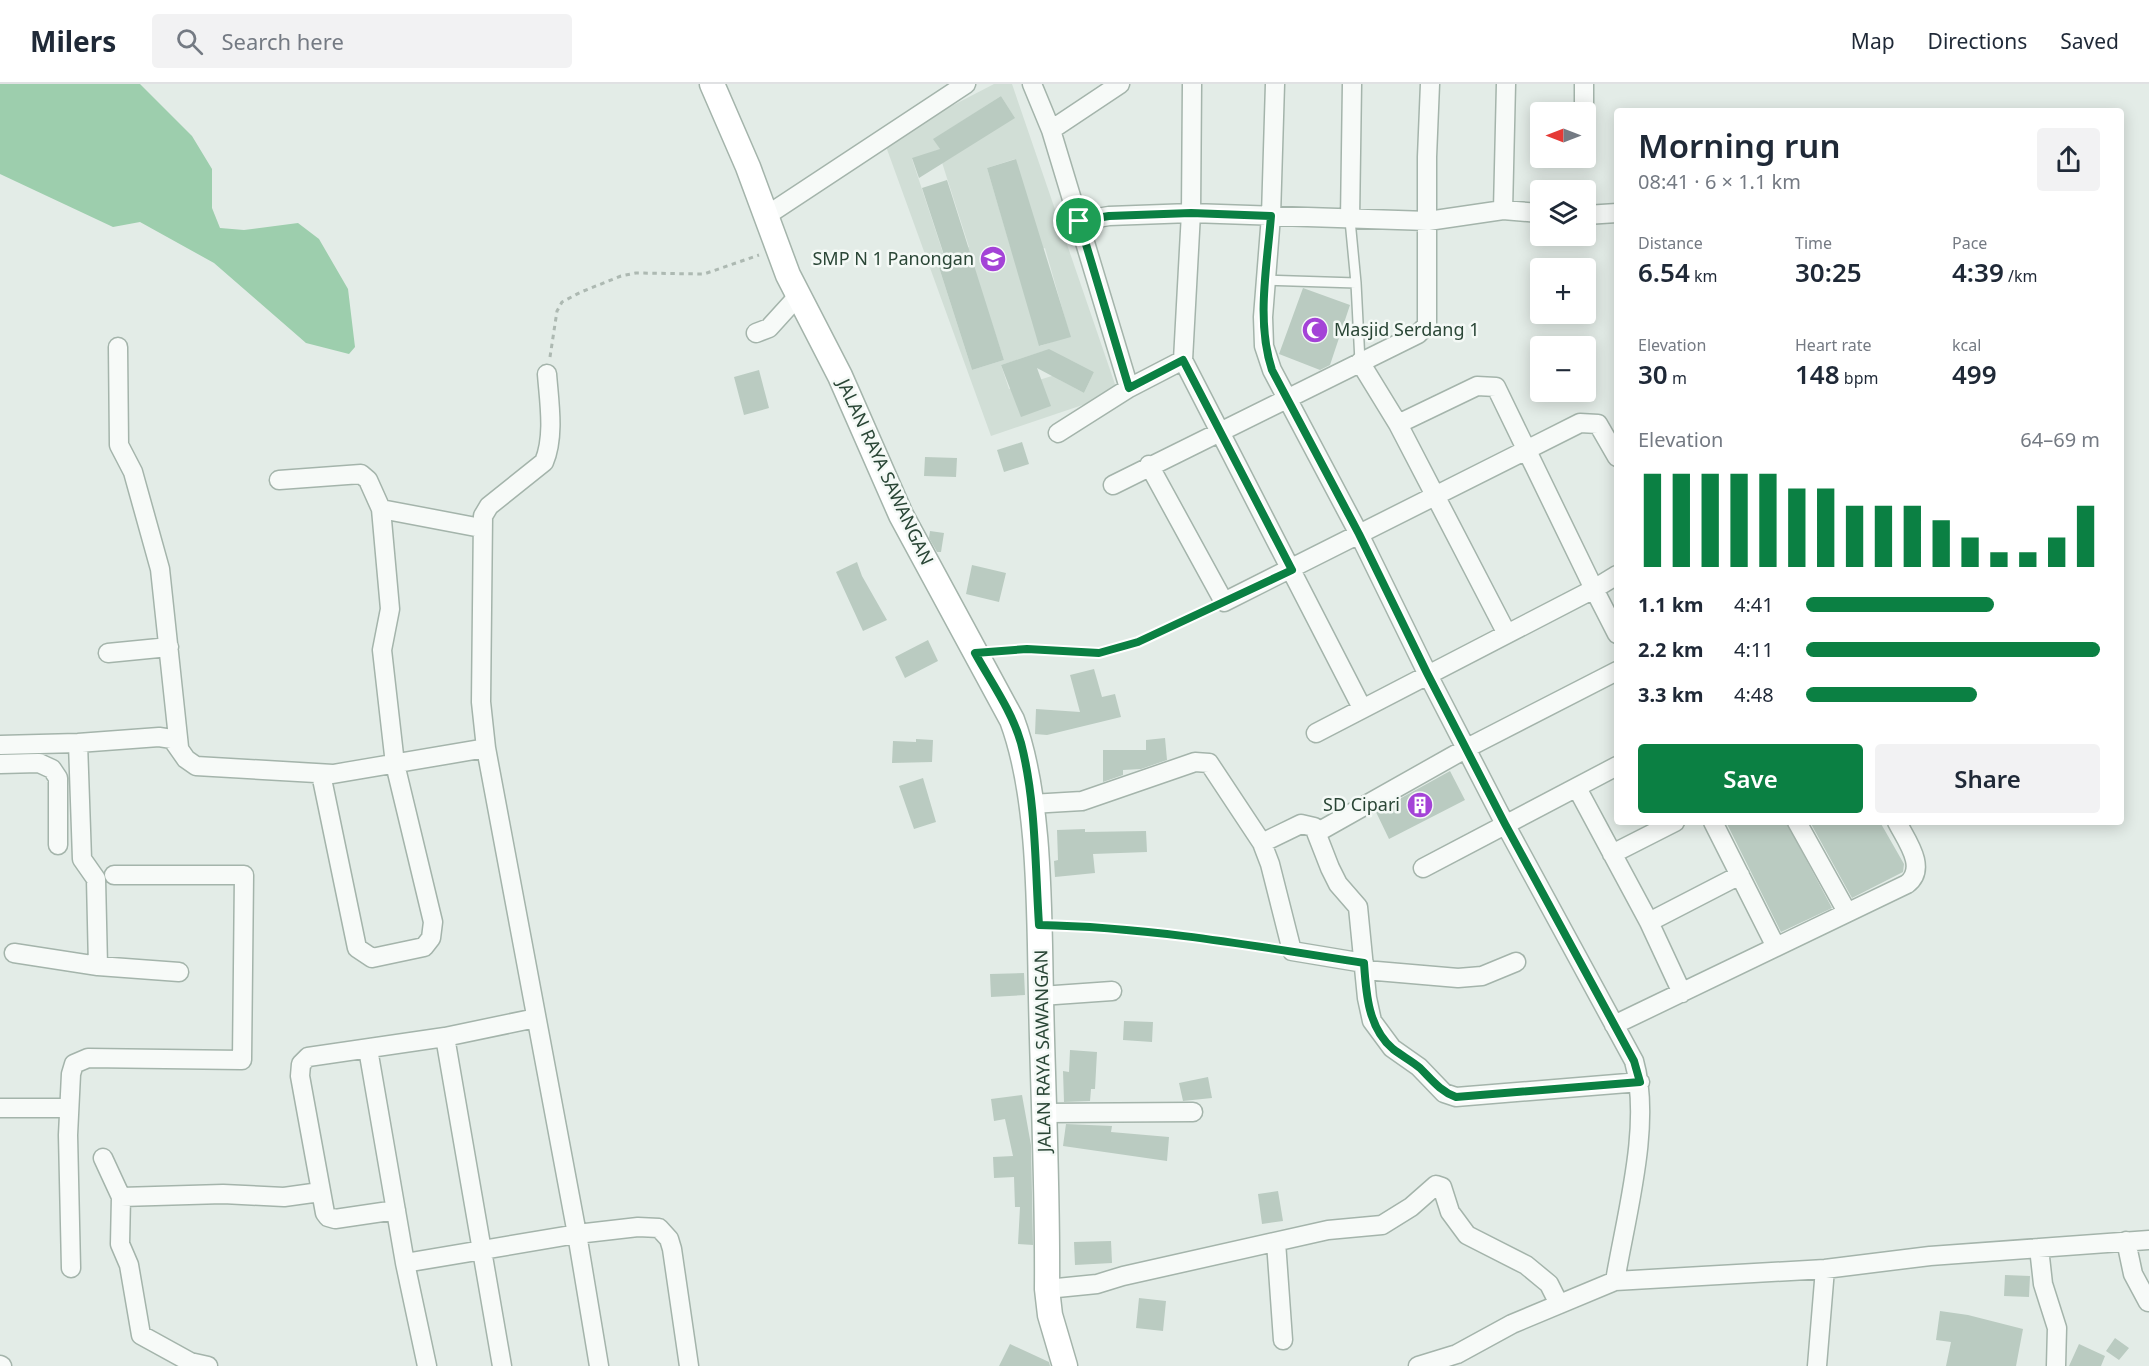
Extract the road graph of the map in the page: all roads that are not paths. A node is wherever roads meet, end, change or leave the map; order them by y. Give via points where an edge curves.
1 (711, 84) edge
2 (966, 84) edge
3 (1032, 84) edge
4 (1120, 84) edge
5 (1192, 84) edge
6 (1275, 84) edge
7 (1352, 84) edge
8 (1430, 84) edge
9 (1506, 84) edge
10 (1584, 84) edge
11 (1584, 102) edge
12 (1051, 130) junction
13 (1503, 210) junction
14 (1530, 212) edge
15 (1191, 213) junction
16 (1614, 213) edge
17 (1596, 214) edge
18 (765, 216) junction
19 (1271, 216) junction
20 (1350, 220) junction
21 (1079, 221) junction
22 (1428, 221) junction
23 (1266, 280) junction
24 (1356, 283) junction
25 (798, 296) junction
26 (756, 333) dead end
27 (118, 347) dead end
28 (1183, 360) junction
29 (1360, 362) junction
30 (547, 374) road end
31 (1129, 388) junction
32 (1287, 401) junction
33 (1398, 424) junction
34 (1058, 433) dead end
35 (1219, 433) junction
36 (1528, 448) junction
37 (1614, 451) edge
38 (1149, 465) junction
39 (279, 480) dead end
40 (1113, 485) dead end
41 (1435, 495) junction
42 (381, 509) junction
43 (482, 528) junction
44 (1359, 534) junction
45 (1292, 570) junction
46 (1614, 577) edge
47 (1594, 589) junction
48 (1614, 628) edge
49 (1508, 634) junction
50 (169, 647) junction
51 (108, 653) dead end
52 (1614, 672) edge
53 (1427, 673) junction
54 (1362, 708) junction
55 (1316, 733) dead end
56 (78, 743) junction
57 (0, 745) edge
58 (179, 747) junction
59 (486, 748) junction
60 (1467, 748) junction
61 (0, 764) edge
62 (395, 764) junction
63 (1614, 768) edge
64 (309, 774) junction
65 (1577, 788) junction
66 (1031, 804) junction
67 (1505, 824) junction
68 (1669, 825) edge
69 (1715, 825) edge
70 (1799, 825) edge
71 (1898, 825) edge
72 (1318, 832) junction
73 (1262, 843) junction
74 (58, 845) dead end
75 (1612, 854) junction
76 (1423, 868) dead end
77 (114, 875) dead end
78 (1740, 875) junction
79 (1847, 912) junction
80 (1649, 922) junction
81 (1776, 947) junction
82 (14, 953) dead end
83 (1516, 962) dead end
84 (98, 966) junction
85 (1365, 967) junction
86 (179, 972) dead end
87 (1112, 991) dead end
88 (1682, 993) junction
89 (1041, 996) junction
90 (536, 1018) junction
91 (1614, 1025) junction
92 (444, 1038) junction
93 (368, 1049) junction
94 (1640, 1082) junction
95 (0, 1108) edge
96 (69, 1108) junction
97 (1193, 1112) dead end
98 (1044, 1113) junction
99 (102, 1158) dead end
100 (320, 1192) junction
101 (121, 1197) junction
102 (396, 1210) junction
103 (577, 1234) junction
104 (2149, 1240) edge
105 (2126, 1241) junction
106 (1276, 1242) junction
107 (2039, 1248) junction
108 (482, 1249) junction
109 (405, 1263) junction
110 (71, 1269) dead end
111 (1825, 1269) junction
112 (1615, 1281) junction
113 (1047, 1289) junction
114 (2148, 1302) edge
115 (1559, 1304) junction
116 (1283, 1340) dead end
117 (208, 1366) edge
118 (427, 1366) edge
119 (502, 1366) edge
120 (599, 1366) edge
121 (689, 1366) edge
122 (1065, 1366) edge
123 (1418, 1366) edge
124 (1817, 1366) edge
125 (2056, 1366) edge

1 - 18 street, JALAN RAYA SAWANGAN
2 - 18 street
3 - 12 street
4 - 12 street
5 - 15 street
6 - 19 street
7 - 20 street
8 - 22 street
9 - 13 street
10 - 11 street
12 - 21 street
13 - 14 street
13 - 22 street
15 - 19 street
15 - 21 street
15 - 28 street
16 - 17 street
18 - 25 street, JALAN RAYA SAWANGAN
19 - 20 street
19 - 23 street
20 - 22 street
20 - 24 lane
21 - 31 street
22 - 29 street via 1427,325 1418,334
23 - 24 lane
23 - 32 street via 1264,346
24 - 29 lane
25 - 26 street via 769,328
25 - 66 street, JALAN RAYA SAWANGAN via 840,375 902,515 1015,727
27 - 50 street via 119,445 147,512 160,569
28 - 31 street
28 - 35 street
29 - 32 street
29 - 33 street
30 - 43 street via 548,452 544,462 489,506
31 - 34 street
32 - 35 street
32 - 44 street
33 - 36 street via 1477,386 1496,387
33 - 41 street
35 - 38 street
35 - 45 street
36 - 37 street via 1580,423 1593,422 1602,428
36 - 41 street
36 - 47 street
38 - 40 street
38 - 45 street via 1224,602
39 - 42 street via 362,474
41 - 44 street
41 - 49 street
42 - 43 street
42 - 62 street via 390,609 382,650
43 - 59 street via 481,702
44 - 45 street
44 - 53 street
45 - 54 street
46 - 47 street
47 - 48 street
47 - 49 street
49 - 53 street
50 - 51 street
50 - 58 street
52 - 60 street
53 - 54 street
53 - 60 street
54 - 55 street
56 - 57 street
56 - 58 street via 159,737 172,739
56 - 84 street via 82,859 96,879
58 - 64 street via 196,766
59 - 62 street
59 - 90 street
60 - 67 street
60 - 72 street
61 - 74 street via 39,763 52,769 58,778
62 - 64 street
62 - 64 street via 433,922 432,933 424,947 372,958 357,948
63 - 65 street
65 - 67 street
65 - 75 street
66 - 73 street via 1082,801 1195,762 1209,763
66 - 89 street, JALAN RAYA SAWANGAN
67 - 76 street
67 - 91 street
68 - 75 street
69 - 78 street
70 - 79 street
71 - 79 street via 1914,856 1913,879
72 - 73 street via 1301,824
72 - 85 street via 1338,884 1359,907
73 - 85 street via 1292,951
75 - 80 street
77 - 96 street via 243,875 242,1060 88,1059 74,1064
78 - 80 street
78 - 81 street
79 - 81 street
80 - 88 street
81 - 88 street
82 - 84 street
83 - 85 street via 1482,976 1458,978
84 - 86 street
85 - 94 street via 1372,1021 1392,1048 1419,1067 1444,1093 1456,1097
87 - 89 street
88 - 91 street
89 - 98 street, JALAN RAYA SAWANGAN
90 - 92 street
90 - 103 street
91 - 94 street via 1634,1061
92 - 93 street
92 - 108 street
93 - 100 street via 308,1057 301,1064
93 - 102 street
94 - 112 street via 1641,1126
95 - 96 street
96 - 110 street
97 - 98 street
98 - 113 street, JALAN RAYA SAWANGAN
99 - 101 street
100 - 101 street via 284,1197
100 - 102 street via 328,1217 335,1219
101 - 117 street via 120,1244 129,1265 141,1335 190,1362
102 - 109 street
103 - 108 street
103 - 120 street
103 - 121 street via 638,1227 665,1232 672,1249
104 - 105 street
105 - 107 street
105 - 114 street via 2133,1274
106 - 113 street via 1098,1284
106 - 115 street via 1328,1230 1382,1225 1411,1207 1432,1186 1440,1185 1450,1212 1467,1235 1526,1265 1549,1284
106 - 116 street
107 - 111 street
107 - 125 street via 2043,1284 2057,1328
108 - 109 street
108 - 119 street
109 - 118 street
111 - 112 street
111 - 124 street
112 - 115 street
113 - 122 street, JALAN RAYA SAWANGAN
115 - 123 street via 1457,1354

